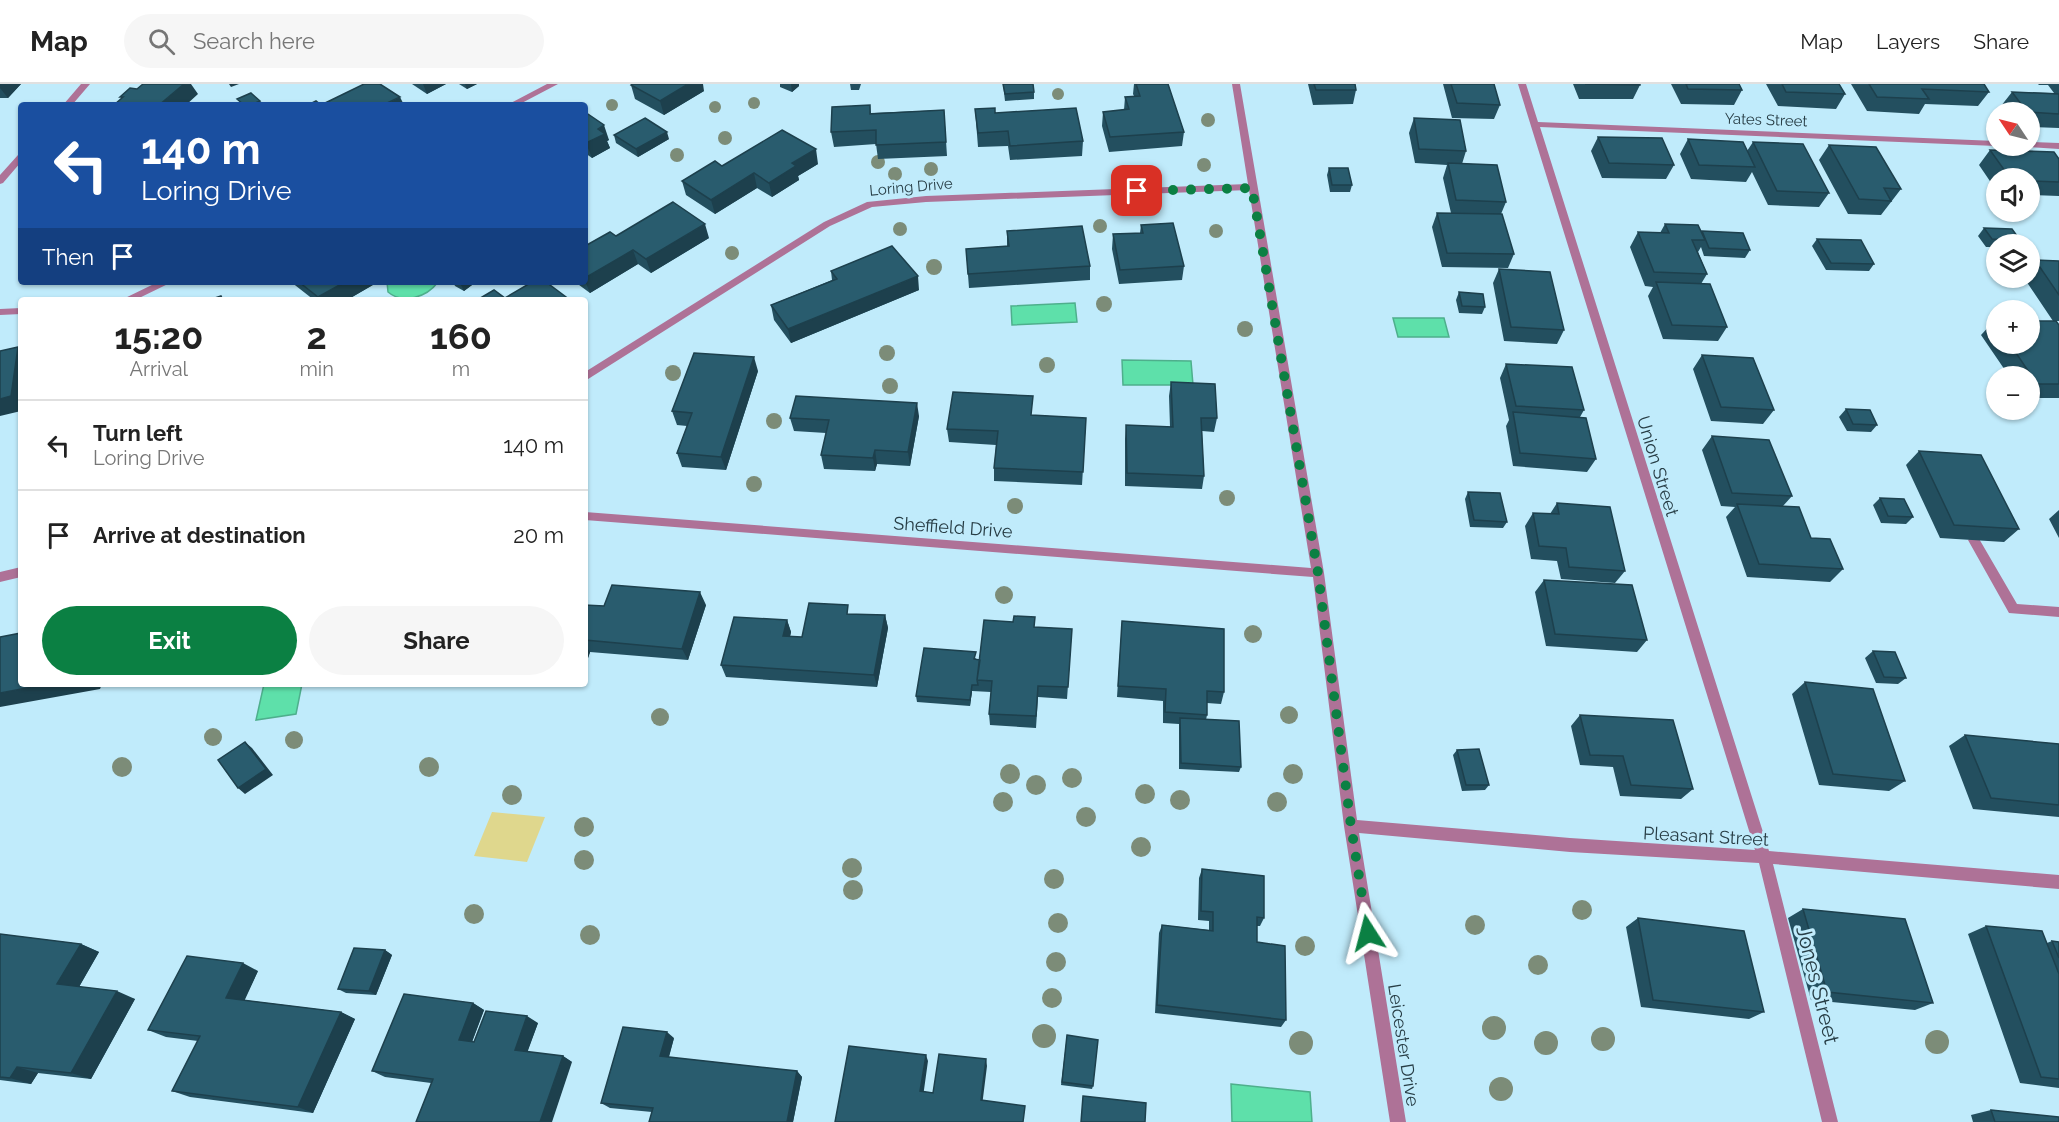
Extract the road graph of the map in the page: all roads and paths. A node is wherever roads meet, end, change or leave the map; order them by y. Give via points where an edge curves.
1 (86, 84) edge
2 (554, 84) edge
3 (1236, 84) edge
4 (1522, 84) edge
5 (70, 102) edge
6 (517, 102) edge
7 (1534, 124) junction
8 (1986, 143) edge
9 (2040, 145) edge
10 (2059, 146) edge
11 (18, 160) edge
12 (0, 181) edge
13 (1252, 188) junction
14 (160, 285) edge
15 (133, 297) edge
16 (18, 311) edge
17 (0, 312) edge
18 (588, 375) edge
19 (588, 516) edge
20 (1974, 540) edge
21 (18, 573) edge
22 (1318, 573) junction
23 (0, 577) edge
24 (2059, 612) edge
25 (1351, 826) junction
26 (1764, 857) junction
27 (2059, 882) edge
28 (1398, 1122) edge
29 (1830, 1122) edge

1 - 5 street
2 - 6 street
3 - 13 street, Leicester Drive
4 - 7 street, Union Street
7 - 8 street, Yates Street
7 - 26 street, Union Street
9 - 10 street
11 - 12 street
13 - 18 street, Loring Drive via 870,204 826,224
13 - 22 street, Leicester Drive
14 - 15 street
16 - 17 street
19 - 22 street, Sheffield Drive
20 - 24 street via 2013,609
21 - 23 street
22 - 25 street, Leicester Drive
25 - 26 street, Pleasant Street via 1570,846
25 - 28 street, Leicester Drive
26 - 27 street, Pleasant Street
26 - 29 street, Jones Street

